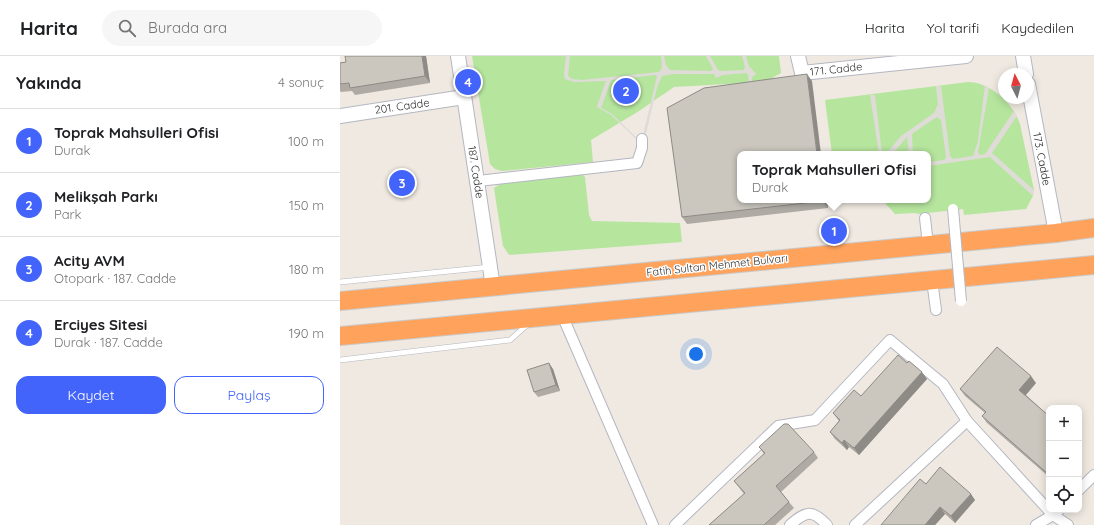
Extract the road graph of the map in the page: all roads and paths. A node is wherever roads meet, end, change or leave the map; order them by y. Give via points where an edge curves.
1 (458, 56) edge
2 (798, 56) edge
3 (966, 56) edge
4 (1023, 56) edge
5 (1025, 68) edge
6 (464, 97) junction
7 (1032, 104) edge
8 (340, 116) edge
9 (642, 138) dead end
10 (478, 181) junction
11 (953, 209) dead end
12 (925, 218) dead end
13 (1094, 228) edge
14 (1056, 233) junction
15 (928, 245) junction
16 (1094, 265) edge
17 (491, 267) junction
18 (932, 280) junction
19 (340, 282) edge
20 (494, 287) junction
21 (961, 300) dead end
22 (340, 301) edge
23 (936, 310) dead end
24 (562, 315) junction
25 (535, 318) junction
26 (340, 336) edge
27 (340, 360) edge
28 (967, 421) junction
29 (1094, 475) edge
30 (1082, 487) edge
31 (1046, 503) edge
32 (1056, 513) edge
33 (653, 525) edge
34 (675, 525) edge
35 (790, 525) edge
36 (827, 525) edge
37 (855, 525) edge
38 (1036, 525) edge
39 (1068, 525) edge

1 - 6 street, 187. Cadde
2 - 3 street, 171. Cadde via 802,72
4 - 5 street
6 - 8 street, 201. Cadde
6 - 10 street, 187. Cadde
7 - 14 street, 173. Cadde
9 - 10 street via 637,163
10 - 17 street, 187. Cadde
11 - 21 street, bridge
12 - 15 street
13 - 14 highway, Fatih Sultan Mehmet Bulvarı
14 - 15 highway, Fatih Sultan Mehmet Bulvarı
15 - 20 highway, Fatih Sultan Mehmet Bulvarı
16 - 18 highway
17 - 19 lane
17 - 20 street, 187. Cadde
18 - 23 street
18 - 24 highway
20 - 22 highway, Fatih Sultan Mehmet Bulvarı
24 - 25 highway
24 - 33 street
25 - 26 highway
25 - 27 lane via 510,340
28 - 31 street
28 - 34 street via 943,384 890,340 815,420 778,426
28 - 37 street
29 - 30 street
32 - 38 street
32 - 39 street
35 - 36 street via 801,515 811,513

